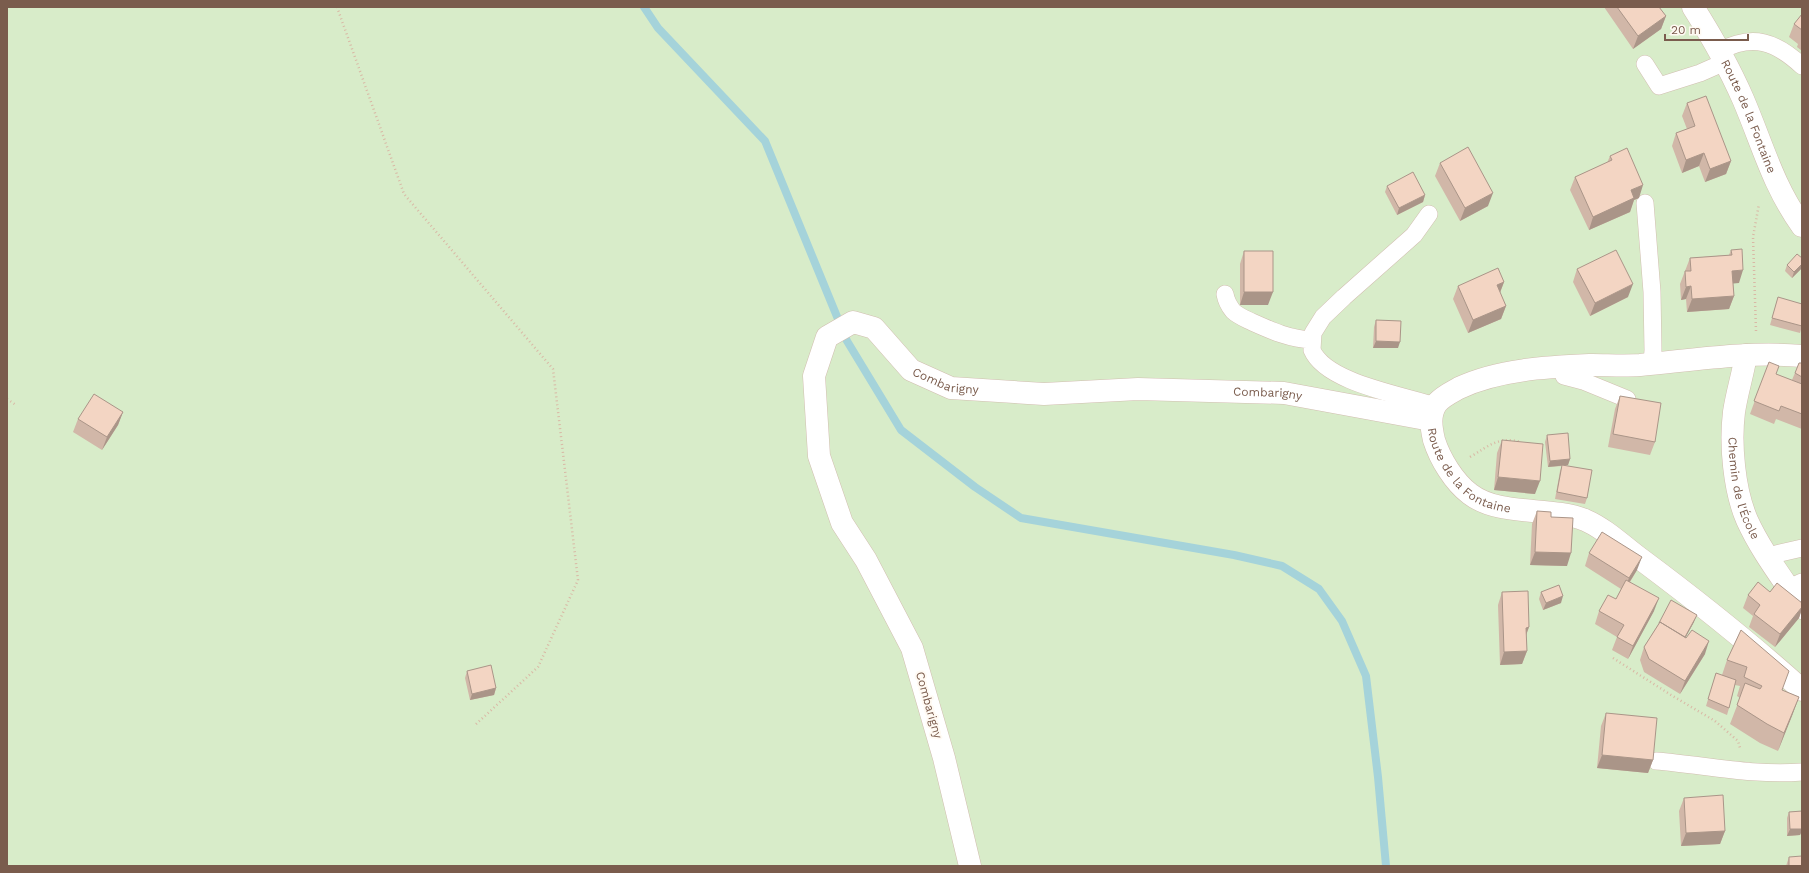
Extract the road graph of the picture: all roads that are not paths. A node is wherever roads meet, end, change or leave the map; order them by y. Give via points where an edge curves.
1 (1694, 7) edge
2 (1722, 56) junction
3 (1645, 64) dead end
4 (1802, 66) edge
5 (1645, 204) dead end
6 (1429, 214) dead end
7 (1802, 226) edge
8 (1224, 294) dead end
9 (1312, 340) junction
10 (1749, 355) junction
11 (1802, 356) edge
12 (1652, 364) junction
13 (1560, 367) junction
14 (1627, 399) edge
15 (1433, 413) junction
16 (1802, 548) edge
17 (1770, 558) junction
18 (1795, 584) edge
19 (1802, 608) edge
20 (1802, 690) edge
21 (1656, 761) edge
22 (1802, 772) edge
23 (970, 866) edge

1 - 2 street, Route de la Fontaine
2 - 3 lane via 1700,73 1659,86
2 - 4 lane via 1730,45 1762,42 1787,52
2 - 7 street, Route de la Fontaine via 1746,105 1788,208
5 - 12 lane via 1652,292
6 - 9 lane via 1414,235 1323,317 1313,333
8 - 9 lane via 1233,312 1282,336
9 - 15 lane via 1313,354 1335,373
10 - 11 street, Route de la Fontaine
10 - 12 street, Route de la Fontaine
10 - 17 street, Chemin de l'École via 1733,418 1735,468 1743,510 1754,534
12 - 13 street, Route de la Fontaine
13 - 14 lane via 1564,376
13 - 15 street, Route de la Fontaine via 1473,382 1448,394
15 - 20 street, Route de la Fontaine via 1432,433 1436,446 1449,470 1470,494 1480,500 1502,506 1572,516 1596,526 1689,595
15 - 23 street, Combarigny via 1284,393 1138,389 1044,394 951,388 911,370 874,328 853,322 827,337 814,376 819,456 842,523 866,560 912,648 944,758
16 - 17 lane via 1776,554
17 - 18 street, Chemin de l'École
18 - 19 street, Chemin de l'École
21 - 22 lane via 1743,772

